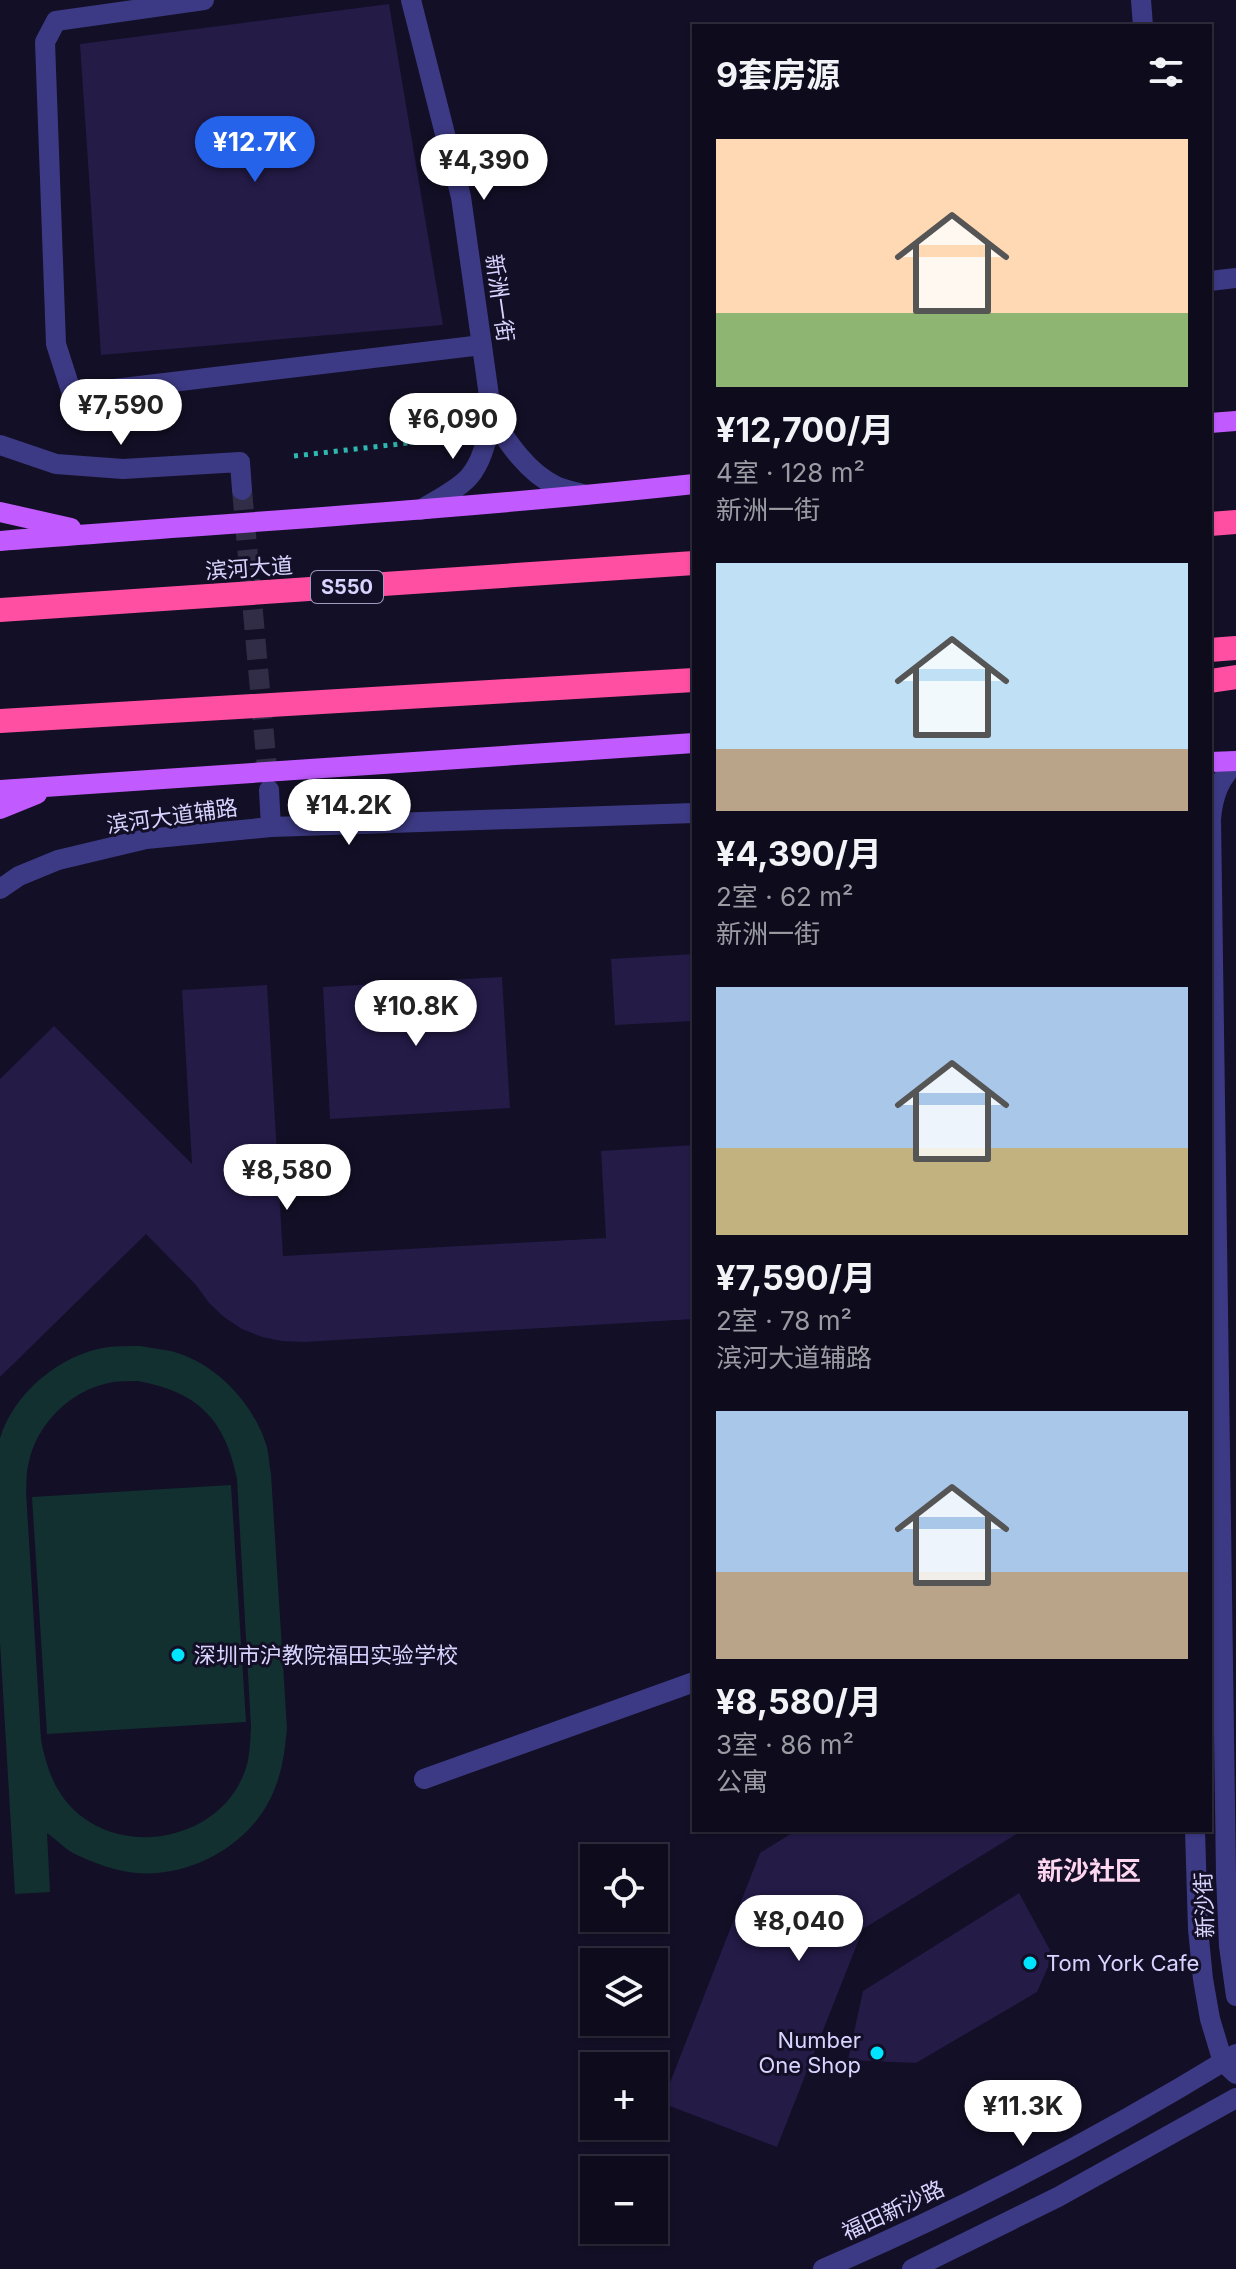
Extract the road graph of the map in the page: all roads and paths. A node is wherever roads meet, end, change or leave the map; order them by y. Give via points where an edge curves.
1 (204, 0) edge
2 (411, 0) edge
3 (1141, 0) edge
4 (1143, 24) edge
5 (1236, 278) edge
6 (1212, 281) edge
7 (482, 345) junction
8 (492, 417) junction
9 (1236, 421) edge
10 (1212, 423) edge
11 (426, 441) dead end
12 (0, 445) edge
13 (294, 456) dead end
14 (692, 484) edge
15 (242, 490) tunnel mouth
16 (588, 496) junction
17 (420, 510) junction
18 (1212, 510) edge
19 (1236, 510) edge
20 (0, 512) edge
21 (1236, 522) edge
22 (1212, 524) edge
23 (98, 534) junction
24 (0, 541) edge
25 (692, 563) edge
26 (0, 610) edge
27 (1236, 648) edge
28 (1212, 650) edge
29 (1236, 677) edge
30 (692, 680) edge
31 (1212, 681) edge
32 (0, 721) edge
33 (692, 743) edge
34 (1212, 762) edge
35 (1236, 762) edge
36 (60, 786) junction
37 (0, 790) edge
38 (269, 790) tunnel mouth
39 (1212, 802) edge
40 (0, 809) edge
41 (692, 813) edge
42 (271, 827) junction
43 (0, 889) edge
44 (1212, 986) edge
45 (1215, 1487) edge
46 (692, 1683) edge
47 (424, 1779) dead end
48 (1195, 1832) edge
49 (1236, 1996) edge
50 (1232, 2063) edge
51 (1236, 2098) edge
52 (895, 2238) junction
53 (823, 2269) edge
54 (909, 2269) edge

1 - 7 street via 56,21 45,42 56,344 72,394
2 - 7 street, 新洲一街 via 461,197
3 - 4 street
5 - 6 street
7 - 8 street, 新洲一街
8 - 16 street via 528,466 554,486
8 - 17 street via 470,477
9 - 10 main road
11 - 13 path
12 - 15 street via 56,464 123,469 240,462
14 - 16 main road
16 - 17 main road
17 - 23 main road
18 - 19 highway
20 - 23 main road
21 - 22 highway
23 - 24 main road
25 - 26 highway, 滨河大道 / S550
27 - 28 highway
29 - 31 highway
30 - 32 highway
33 - 36 main road, 滨河大道辅路
34 - 35 main road
35 - 39 street, 新沙街
36 - 37 main road, 滨河大道辅路
36 - 40 main road
38 - 42 street
41 - 42 street, 滨河大道辅路
42 - 43 street, 滨河大道辅路 via 146,839 58,860
44 - 45 street, 新沙街
45 - 49 street, 新沙街 via 1226,1875
46 - 47 street
48 - 50 street, 新沙街 via 1203,1979 1210,2019
50 - 52 street, 福田新沙路
51 - 54 street via 1058,2197
52 - 53 street, 福田新沙路
52 - 54 street

